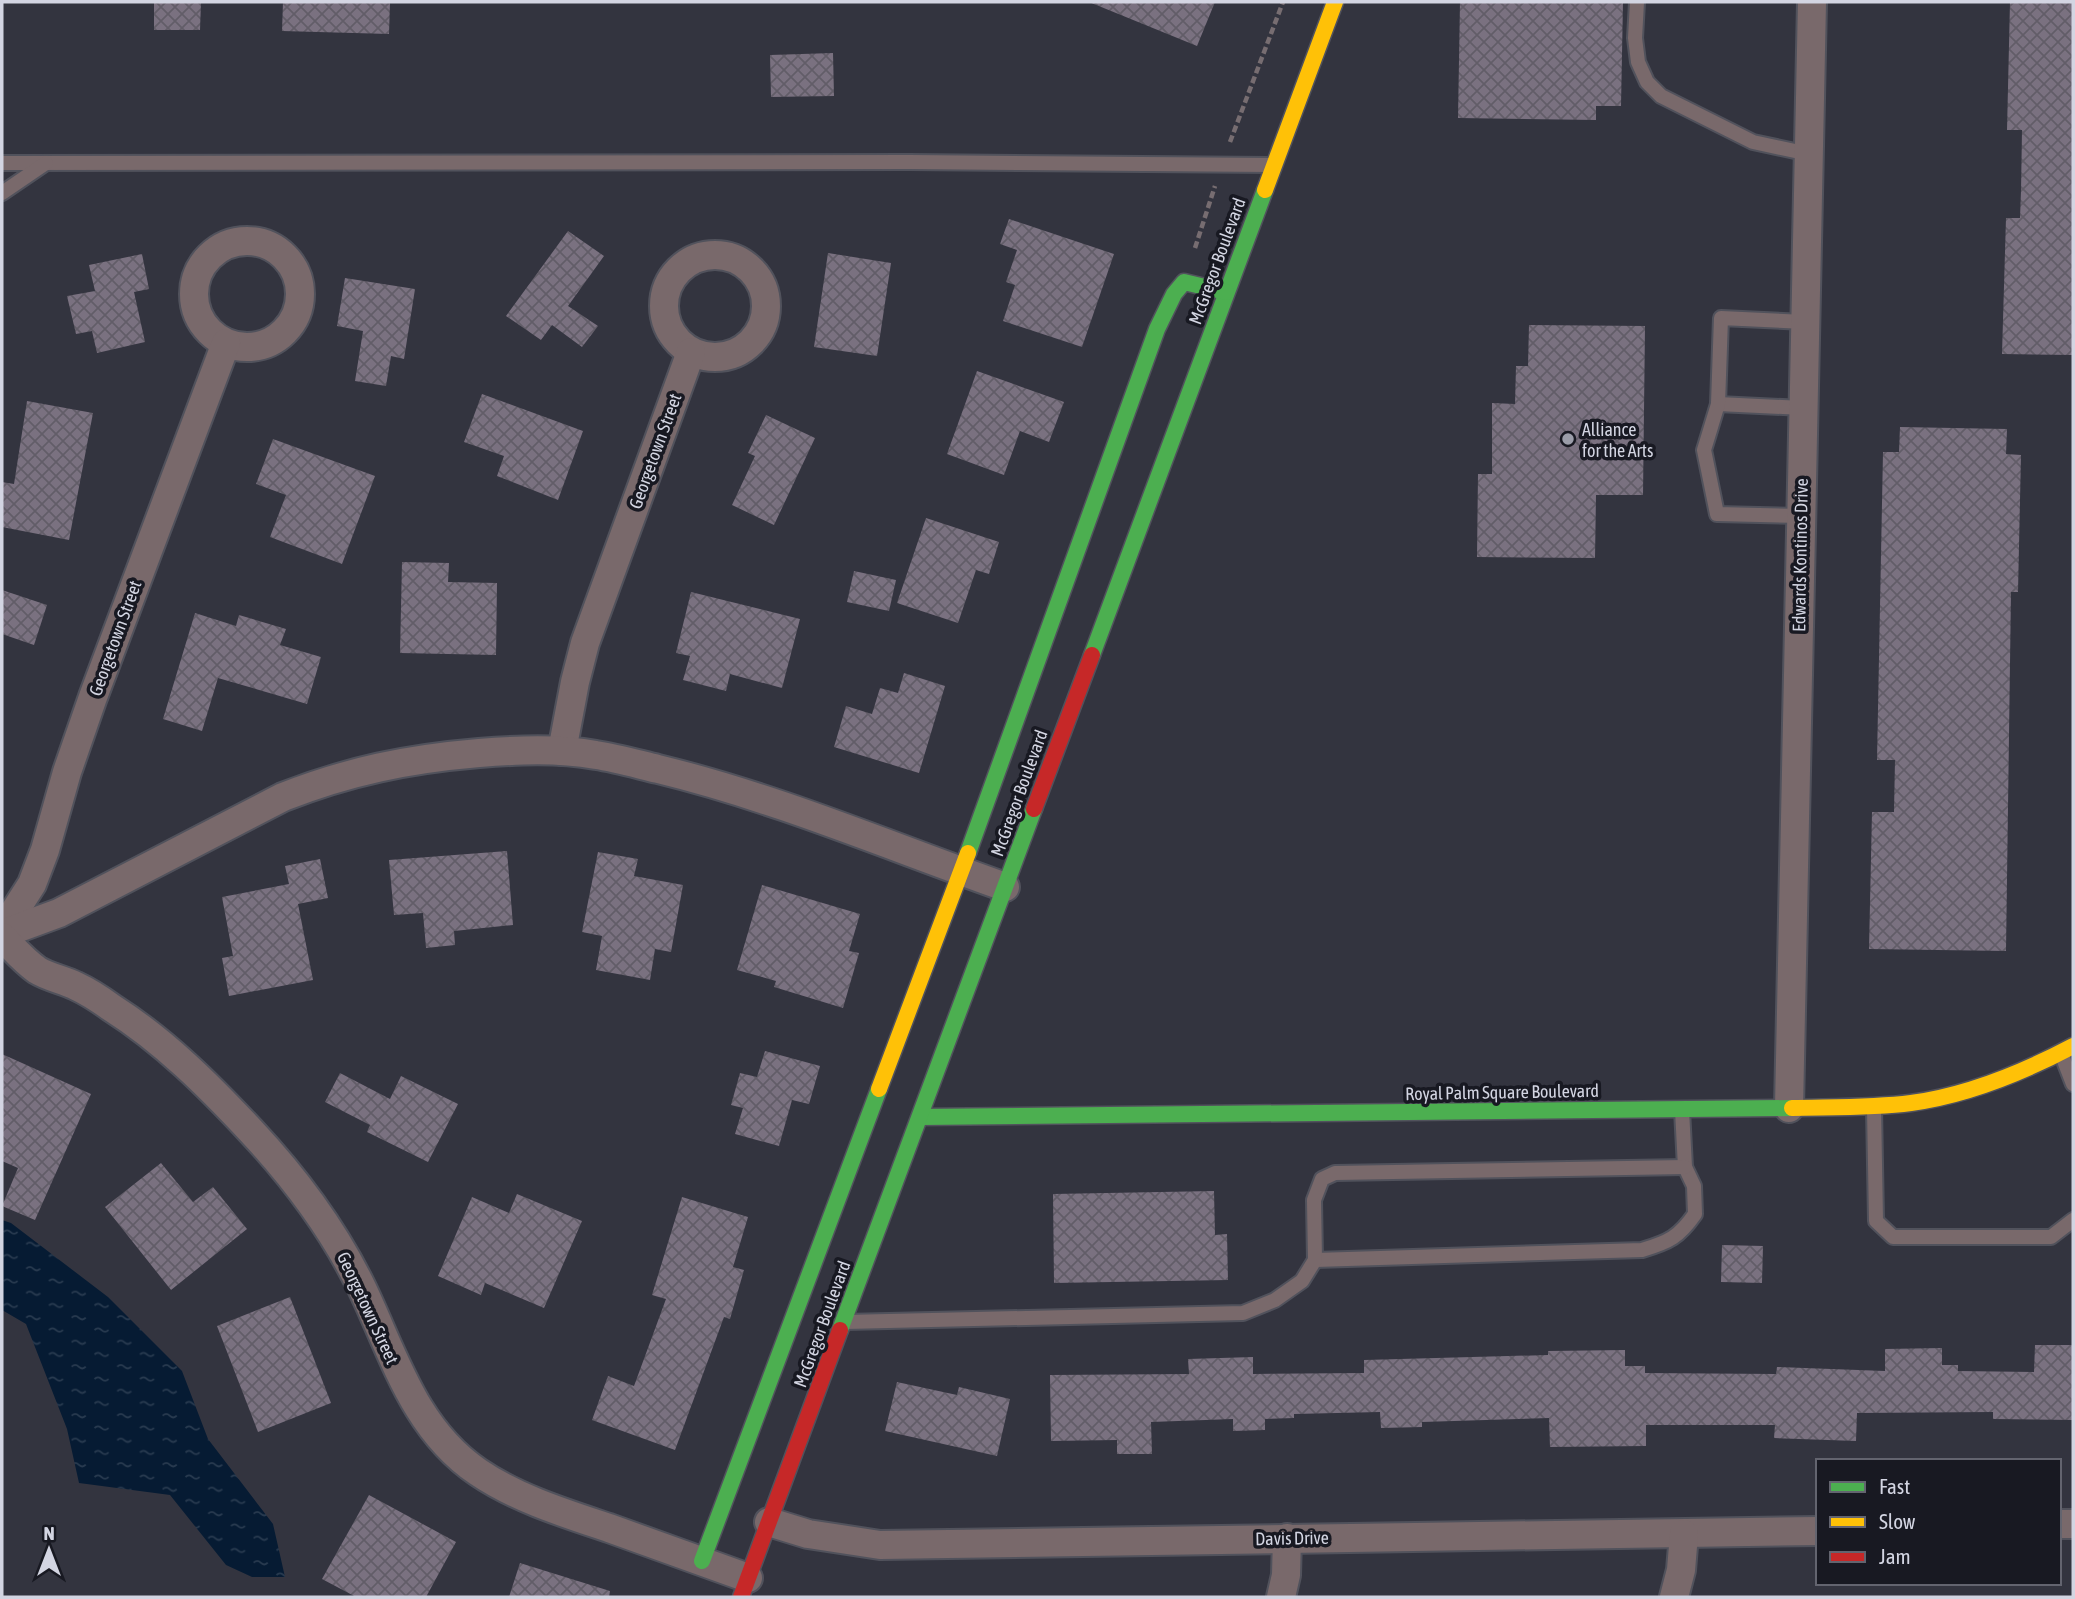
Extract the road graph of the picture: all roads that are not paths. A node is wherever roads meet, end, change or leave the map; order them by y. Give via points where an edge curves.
1 (1335, 2) edge
2 (1637, 2) edge
3 (1812, 2) edge
4 (1809, 154) junction
5 (2, 163) edge
6 (47, 163) junction
7 (1274, 165) junction
8 (2, 194) edge
9 (1226, 292) junction
10 (1805, 322) junction
11 (226, 343) dead end
12 (691, 352) dead end
13 (1718, 404) junction
14 (1803, 408) junction
15 (1801, 516) junction
16 (562, 751) junction
17 (960, 871) junction
18 (1005, 887) junction
19 (2, 934) edge
20 (2067, 1050) edge
21 (2073, 1084) edge
22 (1874, 1106) junction
23 (1788, 1108) junction
24 (1682, 1109) junction
25 (920, 1117) junction
26 (1685, 1167) junction
27 (2073, 1220) edge
28 (1315, 1260) junction
29 (843, 1322) junction
30 (769, 1522) junction
31 (1816, 1531) edge
32 (1684, 1534) junction
33 (1287, 1538) junction
34 (702, 1561) junction
35 (745, 1588) edge
36 (1281, 1597) edge
37 (1674, 1597) edge

1 - 7 street, McGregor Boulevard
2 - 4 lane via 1634,38 1638,62 1647,82 1661,96 1753,142
3 - 4 street, Edwards Kontinos Drive
4 - 10 street, Edwards Kontinos Drive
5 - 6 lane
6 - 7 lane
6 - 8 lane
7 - 9 street, McGregor Boulevard
9 - 17 street via 1184,282 1157,329
9 - 18 street, McGregor Boulevard
10 - 13 lane via 1721,318
10 - 14 street, Edwards Kontinos Drive
11 - 19 street, Georgetown Street via 93,697 46,850
12 - 16 street, Georgetown Street via 585,643
13 - 14 lane
13 - 15 lane via 1704,450 1717,514
14 - 15 street, Edwards Kontinos Drive
15 - 23 street, Edwards Kontinos Drive
16 - 17 street via 716,783
16 - 19 street via 442,756 374,767 321,782 283,797 60,913
17 - 18 street
17 - 34 street
18 - 25 street, McGregor Boulevard
19 - 34 street, Georgetown Street via 37,970 78,987 148,1034 251,1130 315,1207 361,1286 396,1368 444,1442 477,1471 516,1493
20 - 21 lane
20 - 22 street, Royal Palm Square Boulevard via 2008,1078 1961,1093
22 - 23 street, Royal Palm Square Boulevard
22 - 27 lane via 1876,1221 1893,1237 2051,1237
23 - 24 street, Royal Palm Square Boulevard
24 - 25 street, Royal Palm Square Boulevard
24 - 26 lane
25 - 29 street, McGregor Boulevard
26 - 28 lane via 1694,1186 1695,1214 1677,1237 1642,1250
26 - 28 lane via 1335,1173 1322,1179 1314,1200
28 - 29 lane via 1302,1281 1275,1300 1243,1313
29 - 30 street, McGregor Boulevard
30 - 33 street, Davis Drive via 808,1534 880,1545
30 - 35 street, McGregor Boulevard
31 - 32 street, Davis Drive
32 - 33 street, Davis Drive
32 - 37 street
33 - 36 street
34 - 35 street, Georgetown Street

